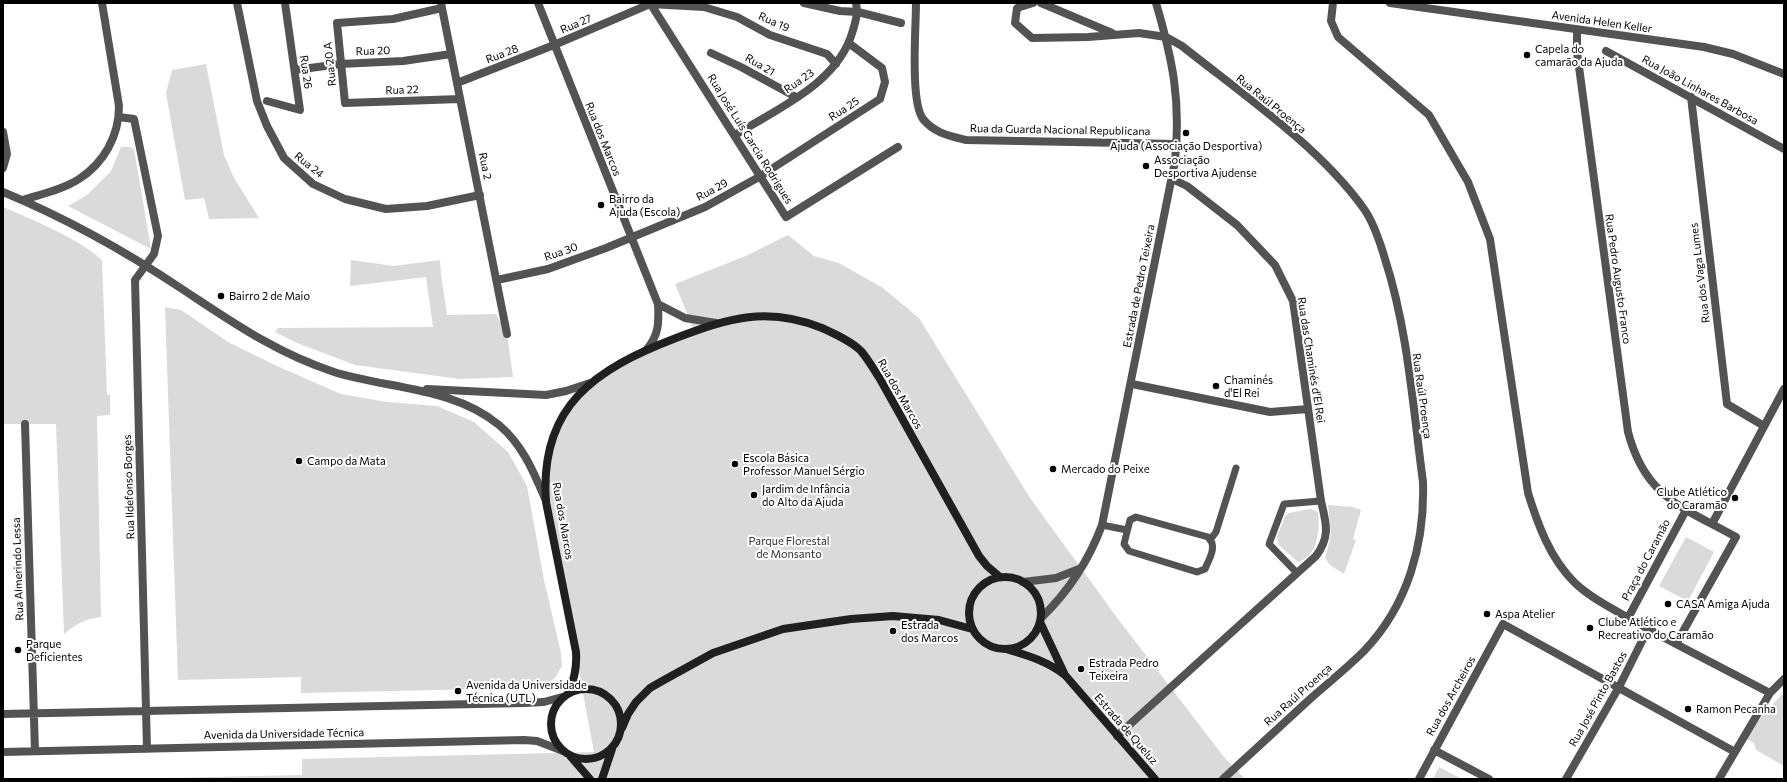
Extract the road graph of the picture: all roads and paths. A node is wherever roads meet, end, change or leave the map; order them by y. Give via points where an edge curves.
1 (102, 3) edge
2 (238, 3) edge
3 (285, 3) edge
4 (538, 3) edge
5 (804, 3) edge
6 (856, 3) edge
7 (916, 3) edge
8 (1033, 3) edge
9 (1041, 3) edge
10 (1156, 3) edge
11 (1333, 3) edge
12 (1390, 3) edge
13 (650, 4) edge
14 (442, 5) edge
15 (858, 12) junction
16 (901, 23) dead end
17 (1577, 29) junction
18 (1113, 34) junction
19 (1166, 37) junction
20 (850, 44) junction
21 (554, 45) junction
22 (1606, 51) dead end
23 (711, 53) dead end
24 (451, 54) junction
25 (340, 64) junction
26 (836, 64) junction
27 (295, 70) junction
28 (1784, 74) edge
29 (457, 83) junction
30 (796, 97) junction
31 (1691, 97) junction
32 (460, 99) junction
33 (267, 101) dead end
34 (345, 104) joint
35 (119, 117) junction
36 (3, 132) edge
37 (734, 135) junction
38 (1177, 144) junction
39 (898, 147) dead end
40 (1784, 149) edge
41 (3, 168) edge
42 (759, 177) junction
43 (1172, 179) junction
44 (3, 192) edge
45 (480, 195) junction
46 (23, 200) junction
47 (631, 238) junction
48 (146, 266) junction
49 (497, 280) junction
50 (658, 304) junction
51 (716, 323) junction
52 (507, 334) dead end
53 (647, 349) junction
54 (590, 383) junction
55 (1132, 384) junction
56 (414, 388) junction
57 (1784, 389) edge
58 (1308, 409) junction
59 (25, 424) dead end
60 (1764, 426) junction
61 (1236, 468) dead end
62 (1321, 501) junction
63 (546, 502) junction
64 (1686, 510) junction
65 (1712, 524) junction
66 (1102, 525) junction
67 (1127, 530) junction
68 (1210, 540) junction
69 (1079, 569) junction
70 (1297, 573) junction
71 (1000, 577) junction
72 (1023, 582) junction
73 (1628, 618) junction
74 (1041, 620) junction
75 (1648, 628) junction
76 (972, 629) junction
77 (1676, 644) junction
78 (1008, 649) junction
79 (1065, 675) junction
80 (1784, 679) edge
81 (1619, 687) junction
82 (1770, 693) junction
83 (566, 695) junction
84 (146, 711) junction
85 (3, 714) edge
86 (34, 714) junction
87 (622, 728) junction
88 (1117, 736) junction
89 (612, 748) junction
90 (147, 749) junction
91 (1434, 750) junction
92 (35, 751) junction
93 (3, 752) edge
94 (565, 752) junction
95 (1735, 752) junction
96 (590, 779) edge
97 (602, 779) edge
98 (1155, 779) edge
99 (1223, 779) edge
100 (1419, 779) edge
101 (1489, 779) edge
102 (1566, 779) edge
103 (1719, 779) edge

1 - 35 street
2 - 45 street, Rua 24 via 257,101 267,126 284,158 313,184 345,199 386,210 427,206
3 - 27 street, Rua 26
4 - 21 street, Rua dos Marcos
5 - 15 street
6 - 15 street, Rua 23
7 - 38 street, Rua da Guarda Nacional Republicana via 915,98 922,119 939,133 966,140
8 - 18 street via 1017,8 1015,23 1032,38
9 - 18 street
10 - 19 street, Estrada de Pedro Teixeira
11 - 73 street via 1331,22 1338,37 1430,115 1468,182 1490,239 1528,493 1538,526 1553,554 1574,582 1600,602
12 - 17 street, Avenida Helen Keller
13 - 21 street, Rua 27
13 - 26 street, Rua 19 via 704,8 737,17 770,35 827,54
13 - 37 street, Rua José Luís Garcia Rodrigues
14 - 24 street, Rua 2
14 - 25 street, Rua 20 A via 394,20 336,22
15 - 16 street
15 - 20 street, Rua 23
17 - 28 street, Avenida Helen Keller via 1704,47 1733,54
17 - 64 street, Rua Pedro Augusto Franco via 1577,52 1628,432 1639,465 1648,479 1666,497
18 - 19 street via 1139,33
19 - 38 street, Estrada de Pedro Teixeira via 1176,85
19 - 99 street, Rua Raúl Proença via 1182,46 1283,126 1336,174 1364,210 1379,239 1395,289 1423,482 1423,522 1418,550 1403,594 1388,620 1364,651
20 - 26 street, Rua 23
20 - 42 street, Rua 25 via 882,68 885,82 880,99
21 - 29 street, Rua 28
21 - 47 street, Rua dos Marcos
22 - 31 street, Rua João Linhares Barbosa
23 - 30 street, Rua 21
24 - 25 street, Rua 20 via 403,61
24 - 29 street, Rua 2
25 - 27 street, Rua 20
25 - 34 street, Rua 20 A
26 - 30 street, Rua 23 via 820,82
27 - 33 street, Rua 26 via 300,110
29 - 32 street, Rua 2
30 - 37 street, Rua 23
31 - 40 street, Rua João Linhares Barbosa
31 - 60 street, Rua dos Vaga Lumes via 1727,404
32 - 34 street, Rua 22
32 - 45 street, Rua 2
35 - 46 street via 113,140 93,167 62,187
35 - 48 street, Rua Ildefonso Borges via 134,119 152,204 158,242
36 - 41 street via 7,154
37 - 42 street, Rua José Luís Garcia Rodrigues
38 - 43 street, Estrada de Pedro Teixeira
39 - 42 street, Rua José Luís Garcia Rodrigues via 786,217
42 - 47 street, Rua 29 via 706,207
43 - 55 street, Estrada de Pedro Teixeira
43 - 58 street, Rua das Chaminés d'El Rei via 1187,186 1237,225 1275,265 1293,301
44 - 46 street
45 - 49 street, Rua 2
46 - 48 street via 79,227
47 - 49 street, Rua 30 via 548,269
47 - 50 street, Rua dos Marcos
48 - 56 street via 253,336 292,357 354,377
48 - 84 street, Rua Ildefonso Borges via 135,280
49 - 52 street, Rua 2
50 - 51 street, Rua dos Marcos via 685,318
50 - 53 street, Rua dos Marcos via 658,331 655,340
51 - 53 street, Rua dos Marcos
51 - 71 street, Rua dos Marcos via 761,316 793,318 837,334 861,351 880,379 979,556
53 - 54 street, Rua dos Marcos via 613,366
54 - 56 street via 546,395
54 - 63 street, Rua dos Marcos via 574,399 553,434 544,477
55 - 58 street via 1270,412
55 - 66 street, Estrada de Pedro Teixeira
56 - 63 street via 466,404 498,425 521,449
57 - 60 street
58 - 62 street, Rua das Chaminés d'El Rei
59 - 86 street, Rua Almerindo Lessa
60 - 65 street
61 - 68 lane via 1216,532
62 - 70 street, Rua das Chaminés d'El Rei via 1326,538 1316,556
62 - 70 lane via 1284,504 1269,544
63 - 83 street, Rua dos Marcos via 576,652 575,679
64 - 65 street
64 - 73 street, Praça do Caramão
65 - 77 street via 1736,537
66 - 67 lane
66 - 69 street, Estrada de Pedro Teixeira via 1088,559
67 - 68 lane via 1130,520 1136,517
67 - 68 lane via 1124,544 1129,551 1197,572 1205,569 1213,548
69 - 72 street via 1056,578
69 - 74 street, Estrada de Pedro Teixeira via 1065,592
70 - 88 street, Rua das Chaminés d'El Rei
71 - 72 street
71 - 76 street via 984,584 973,596 969,607
72 - 74 street via 1032,588 1038,597
73 - 75 street, Praça do Caramão
74 - 78 street via 1036,632 1028,641 1019,647
74 - 79 street, Estrada de Queluz
75 - 77 street, Praça do Caramão
75 - 81 street, Rua José Pinto Bastos
76 - 78 street via 987,645 997,649
76 - 87 street via 939,620 893,616 783,629 713,653 650,688 632,708
77 - 82 street, Praça do Caramão
78 - 79 street, Estrada de Queluz via 1035,657
79 - 88 street, Estrada de Queluz
80 - 82 street
81 - 91 street, Rua dos Archeiros via 1503,624
81 - 95 street
81 - 102 street, Rua José Pinto Bastos
82 - 95 street
83 - 84 street via 544,702 524,703
83 - 87 street via 580,688 602,691 611,698 620,712
83 - 94 street via 554,707 551,718 555,742
84 - 86 street
84 - 90 street, Rua Ildefonso Borges
85 - 86 street
86 - 92 street, Rua Almerindo Lessa
87 - 89 street
88 - 98 street, Estrada de Queluz
89 - 94 street via 595,758 576,758
89 - 97 street
90 - 92 street, Avenida da Universidade Técnica
90 - 94 street, Avenida da Universidade Técnica via 524,740 537,741
91 - 100 street, Rua dos Archeiros
91 - 101 street
92 - 93 street, Avenida da Universidade Técnica
94 - 96 street
95 - 103 street

